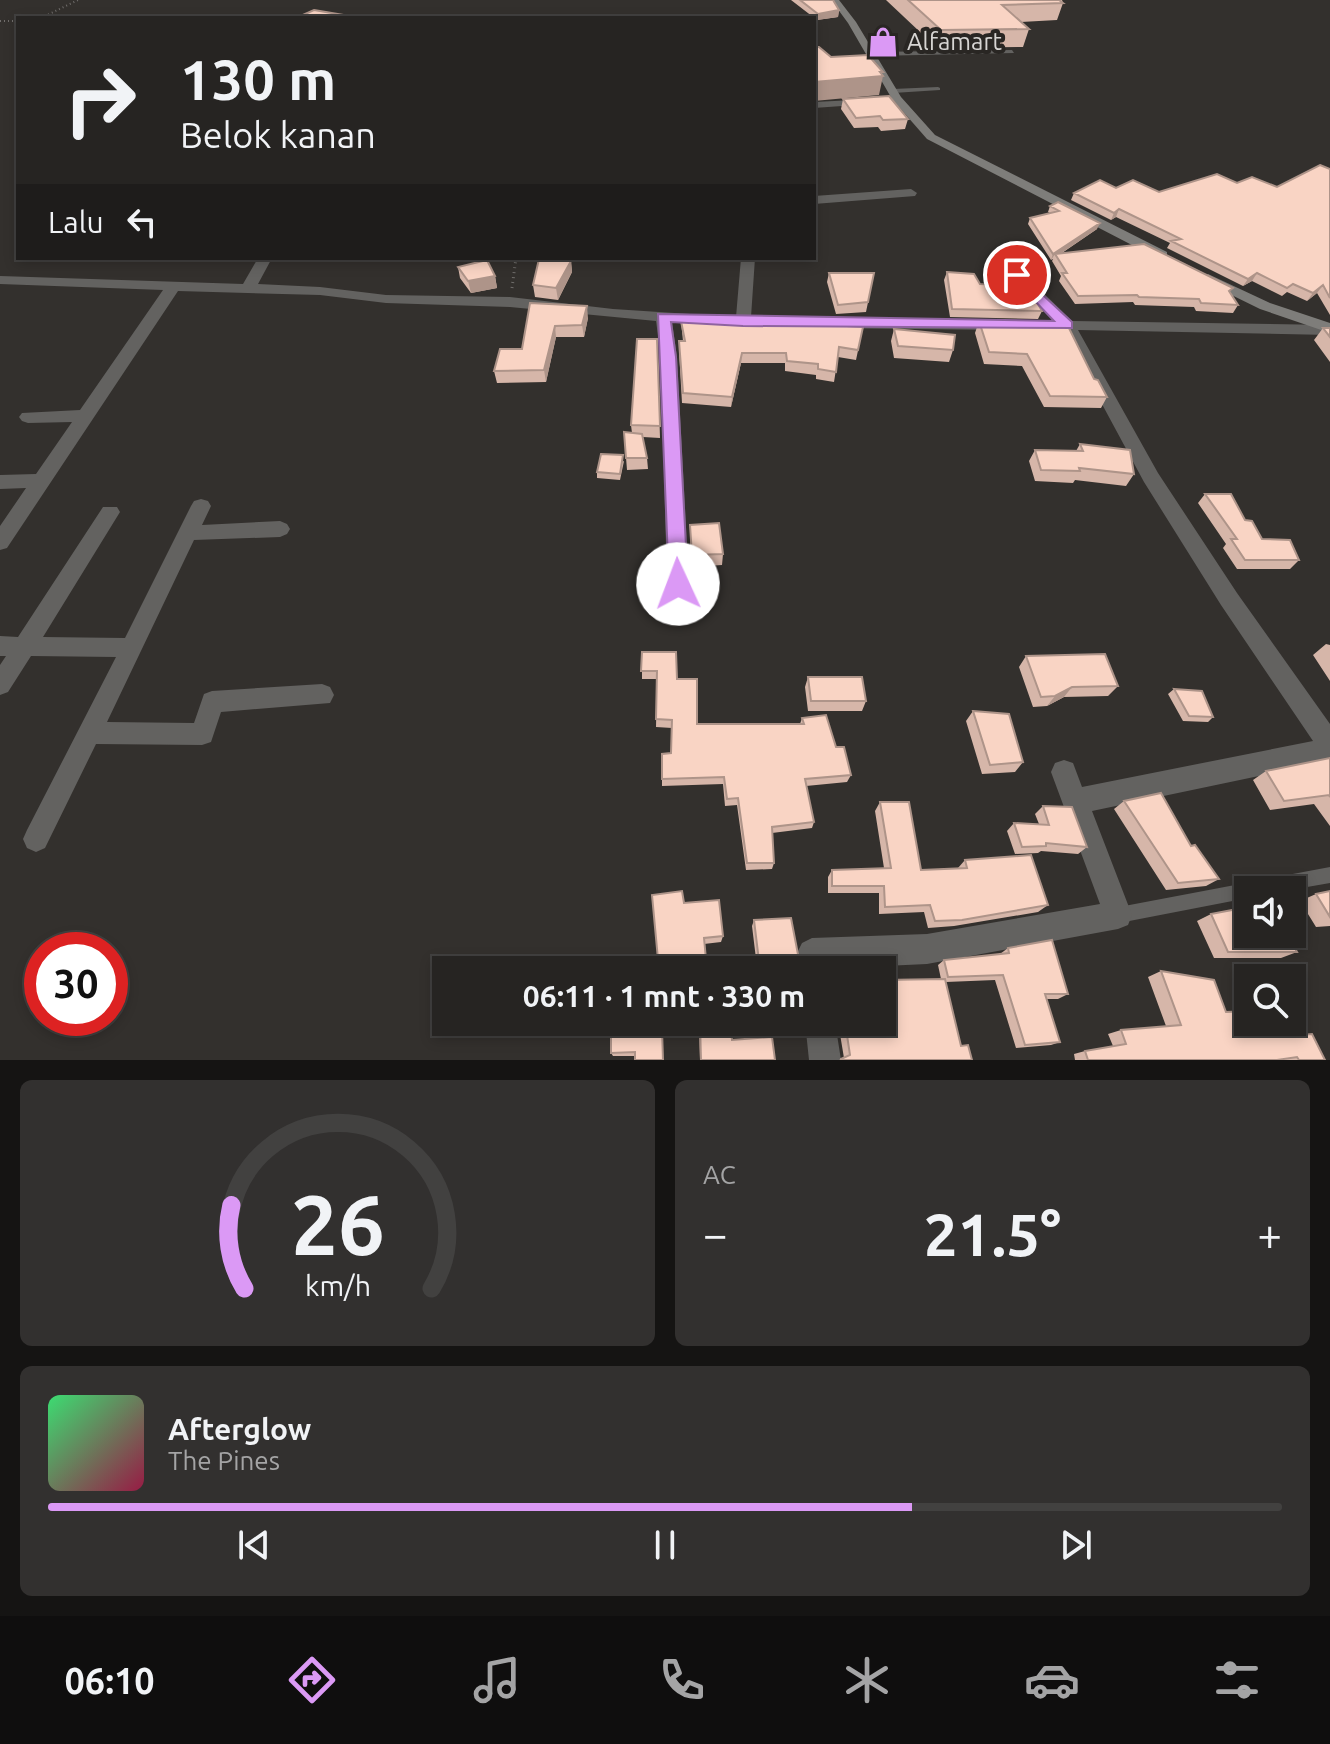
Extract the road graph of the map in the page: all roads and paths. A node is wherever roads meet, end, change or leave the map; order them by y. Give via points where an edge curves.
1 (78, 0) edge
2 (835, 0) edge
3 (45, 16) edge
4 (1012, 52) edge
5 (872, 54) junction
6 (938, 89) dead end
7 (895, 95) junction
8 (816, 105) edge
9 (911, 193) dead end
10 (816, 200) edge
11 (264, 260) edge
12 (516, 260) edge
13 (748, 260) edge
14 (1171, 260) edge
15 (1198, 273) edge
16 (1017, 275) dead end
17 (0, 280) edge
18 (174, 285) junction
19 (249, 287) junction
20 (510, 302) junction
21 (663, 317) junction
22 (743, 322) junction
23 (1067, 325) junction
24 (1330, 329) edge
25 (84, 416) junction
26 (28, 417) dead end
27 (40, 481) junction
28 (0, 482) edge
29 (201, 506) dead end
30 (110, 512) dead end
31 (280, 529) dead end
32 (188, 533) junction
33 (0, 542) edge
34 (678, 584) dead end
35 (23, 645) junction
36 (0, 646) edge
37 (132, 648) junction
38 (0, 685) edge
39 (322, 695) dead end
40 (90, 733) junction
41 (1330, 747) edge
42 (1064, 772) dead end
43 (1077, 801) junction
44 (36, 839) dead end
45 (1330, 875) edge
46 (1306, 879) edge
47 (1234, 893) edge
48 (1118, 915) junction
49 (812, 956) edge
50 (822, 1036) edge
51 (825, 1060) edge

1 - 3 path
2 - 5 main road
4 - 5 lane
5 - 7 main road via 873,68
6 - 7 lane
7 - 8 street
7 - 14 main road via 931,137
9 - 10 street
11 - 19 street
12 - 20 path
13 - 22 street
15 - 24 main road via 1265,306
16 - 23 street
17 - 18 street
18 - 19 street
18 - 25 street
19 - 20 street via 386,299
20 - 21 street
21 - 22 street
21 - 34 street
22 - 23 street
23 - 24 street
23 - 41 street via 1159,489
25 - 26 street
25 - 27 street
27 - 28 street
27 - 33 street
29 - 32 street
30 - 35 street
31 - 32 street
32 - 37 street
35 - 36 street
35 - 37 street
35 - 38 street
37 - 40 street
39 - 40 street via 212,702 202,734
40 - 44 street
41 - 43 street
42 - 43 street
43 - 48 street
45 - 46 lane
47 - 48 lane
48 - 49 street via 927,949
50 - 51 street

